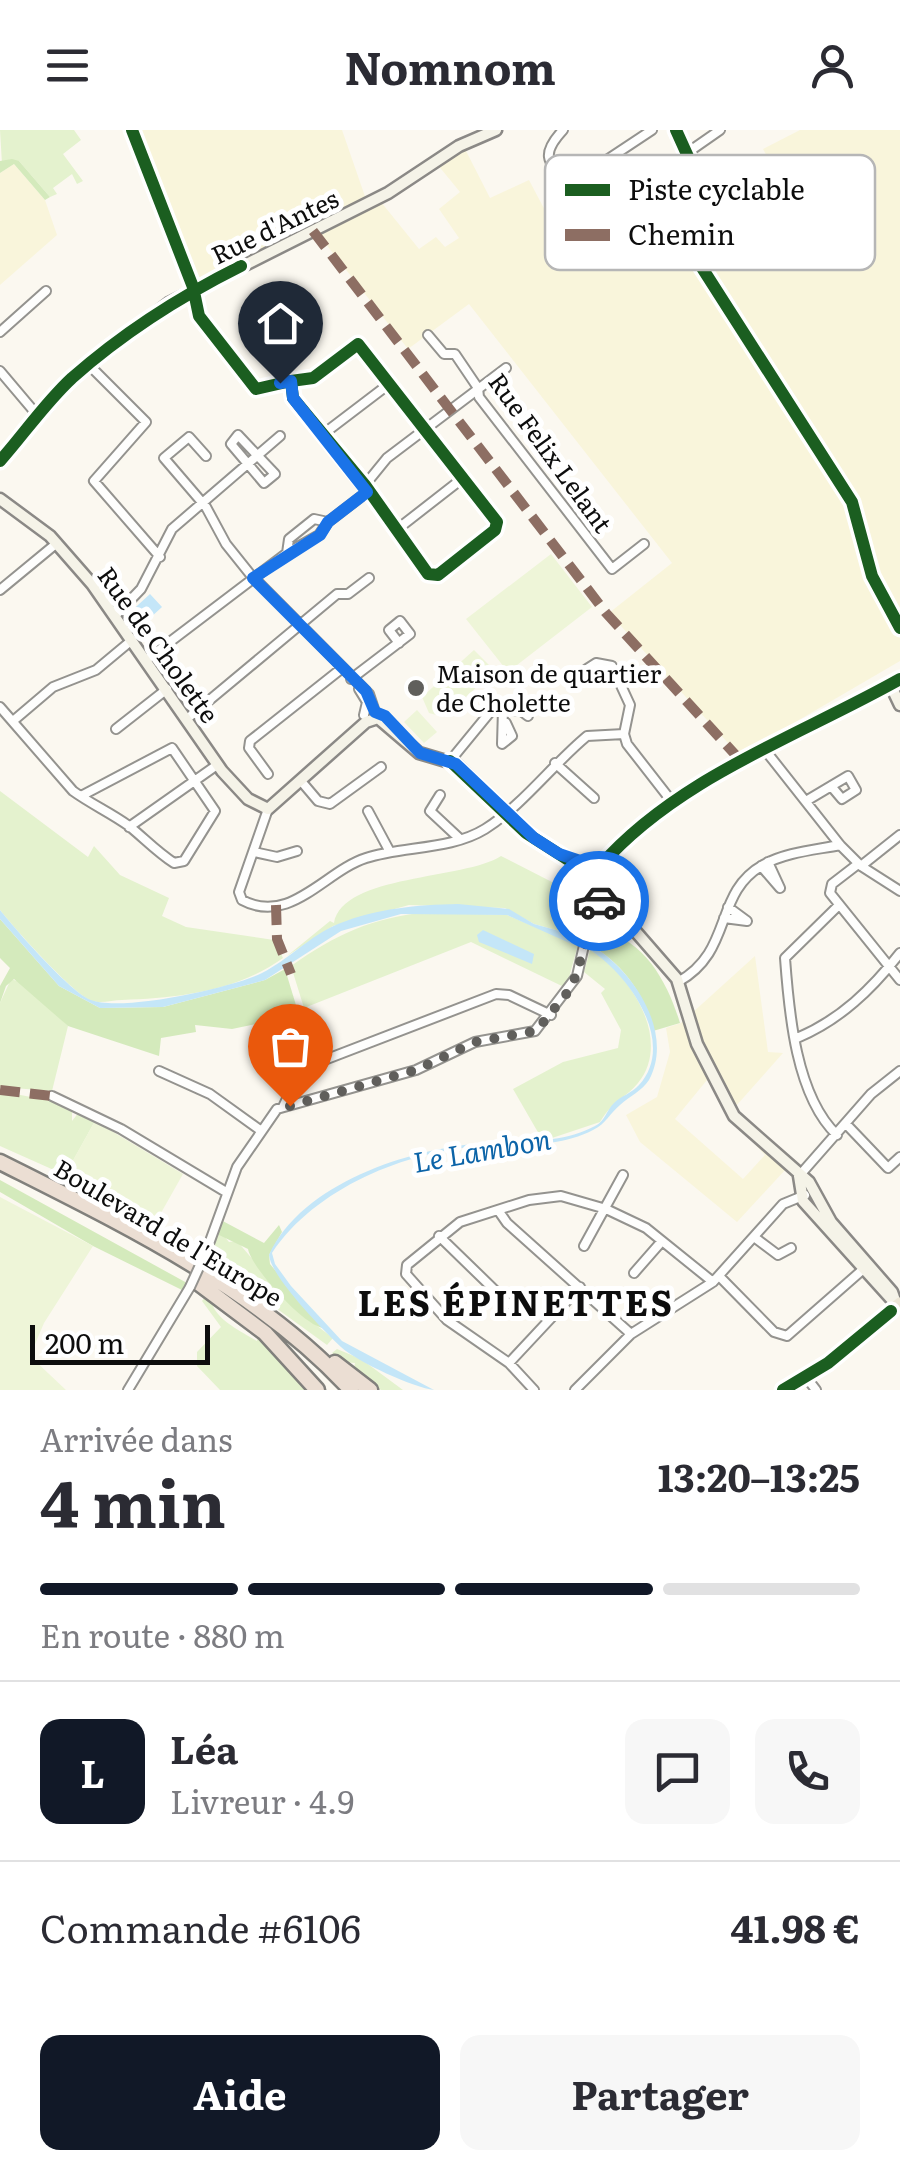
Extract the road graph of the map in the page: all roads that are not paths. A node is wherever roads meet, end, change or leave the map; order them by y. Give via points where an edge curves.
1 (132, 130) edge
2 (496, 130) edge
3 (652, 130) edge
4 (676, 130) edge
5 (720, 130) edge
6 (559, 132) edge
7 (686, 153) joint
8 (550, 155) edge
9 (614, 155) edge
10 (46, 290) dead end
11 (193, 290) junction
12 (0, 332) edge
13 (428, 335) dead end
14 (88, 364) junction
15 (506, 368) dead end
16 (0, 371) edge
17 (291, 381) junction
18 (389, 384) junction
19 (478, 388) junction
20 (38, 416) junction
21 (424, 429) junction
22 (322, 435) junction
23 (280, 436) dead end
24 (206, 456) dead end
25 (260, 456) junction
26 (0, 461) edge
27 (249, 466) junction
28 (463, 478) junction
29 (366, 488) junction
30 (0, 499) edge
31 (202, 503) junction
32 (328, 522) junction
33 (395, 531) junction
34 (57, 543) junction
35 (644, 544) dead end
36 (286, 553) junction
37 (160, 558) junction
38 (253, 578) junction
39 (370, 578) dead end
40 (0, 590) edge
41 (115, 616) junction
42 (298, 626) junction
43 (132, 640) junction
44 (398, 643) dead end
45 (146, 660) junction
46 (341, 669) junction
47 (354, 682) junction
48 (568, 682) dead end
49 (895, 682) edge
50 (167, 689) junction
51 (900, 704) edge
52 (0, 707) edge
53 (503, 709) junction
54 (371, 713) junction
55 (528, 716) dead end
56 (188, 718) junction
57 (12, 721) junction
58 (506, 724) dead end
59 (116, 729) dead end
60 (624, 734) junction
61 (766, 750) junction
62 (450, 761) junction
63 (555, 762) junction
64 (217, 766) junction
65 (381, 766) dead end
66 (268, 774) dead end
67 (300, 781) junction
68 (195, 782) junction
69 (831, 786) dead end
70 (440, 795) dead end
71 (81, 796) junction
72 (594, 798) dead end
73 (277, 800) junction
74 (806, 801) junction
75 (673, 804) junction
76 (268, 809) junction
77 (368, 812) dead end
78 (505, 814) junction
79 (129, 827) junction
80 (900, 835) edge
81 (460, 839) junction
82 (840, 846) junction
83 (297, 851) dead end
84 (254, 852) junction
85 (390, 852) junction
86 (860, 865) junction
87 (603, 878) junction
88 (900, 891) edge
89 (838, 906) junction
90 (728, 907) junction
91 (724, 918) junction
92 (900, 953) edge
93 (890, 969) junction
94 (900, 980) edge
95 (678, 982) junction
96 (552, 1015) junction
97 (797, 1038) junction
98 (900, 1070) edge
99 (160, 1072) dead end
100 (52, 1096) dead end
101 (289, 1106) junction
102 (846, 1124) junction
103 (261, 1129) junction
104 (837, 1136) junction
105 (900, 1157) edge
106 (0, 1162) edge
107 (0, 1171) edge
108 (623, 1175) dead end
109 (799, 1176) junction
110 (814, 1191) junction
111 (226, 1192) junction
112 (801, 1196) junction
113 (606, 1209) junction
114 (498, 1210) junction
115 (439, 1236) junction
116 (754, 1237) junction
117 (662, 1241) junction
118 (584, 1246) dead end
119 (790, 1248) dead end
120 (178, 1264) junction
121 (865, 1268) junction
122 (634, 1273) dead end
123 (716, 1279) junction
124 (580, 1287) junction
125 (510, 1304) dead end
126 (896, 1308) edge
127 (632, 1334) junction
128 (510, 1362) junction
129 (806, 1377) junction
130 (128, 1390) edge
131 (317, 1390) edge
132 (341, 1390) edge
133 (351, 1390) edge
134 (370, 1390) edge
135 (534, 1390) edge
136 (575, 1390) edge
137 (783, 1390) edge
138 (816, 1390) edge

1 - 11 street
2 - 11 street, Rue d'Antes via 388,193
3 - 9 street
4 - 7 street
5 - 7 street
6 - 8 street
10 - 12 street
11 - 14 street, Rue d'Antes
11 - 17 street via 204,324 256,390
13 - 19 street, Rue Felix Lelant via 444,354 455,354
14 - 20 street, Rue d'Antes
14 - 37 street via 146,422 94,481
15 - 19 street
16 - 20 street
17 - 18 street via 313,378 358,344
17 - 22 street via 293,398
18 - 21 street
18 - 22 street
19 - 21 street
19 - 35 street, Rue Felix Lelant via 479,398 612,569
20 - 26 street, Rue d'Antes
21 - 28 street
21 - 29 street via 387,458
22 - 29 street
23 - 25 street
24 - 31 street via 189,436 164,458
25 - 27 street
25 - 27 street via 275,474 264,483
25 - 27 street via 242,436 233,439
27 - 31 street
28 - 33 street
28 - 33 street via 498,526 467,553 432,576
29 - 32 street
29 - 33 street
30 - 34 street, Rue de Cholette
31 - 37 street via 172,529
31 - 38 street
32 - 36 street via 320,535
32 - 36 street via 314,519 288,539
34 - 40 street
34 - 41 street, Rue de Cholette
36 - 38 street
37 - 41 street
38 - 42 street
38 - 45 street
39 - 42 street via 348,594 336,594
41 - 43 street, Rue de Cholette
42 - 46 street
42 - 56 street
43 - 45 street, Rue de Cholette
43 - 57 street via 96,670 52,687
44 - 47 street
45 - 50 street, Rue de Cholette
46 - 47 street
46 - 66 street via 250,740
47 - 54 street via 372,698
48 - 60 street via 596,663 612,666 630,705
49 - 51 street
49 - 61 street
50 - 56 street, Rue de Cholette
50 - 59 street
52 - 57 street
53 - 55 street
53 - 58 street
53 - 62 street via 490,711
54 - 62 street via 424,756
54 - 67 street
54 - 73 street
56 - 64 street, Rue de Cholette
57 - 71 street
60 - 63 street via 590,734
60 - 75 street
61 - 74 street
61 - 75 street
62 - 78 street
63 - 72 street
63 - 78 street
64 - 68 street
64 - 76 street, Rue de Cholette
65 - 67 street via 330,804 318,802
67 - 73 street
68 - 71 street via 176,750 167,748
68 - 79 street
68 - 79 street via 215,810 182,863
69 - 74 street
70 - 81 street via 430,810
71 - 79 street
73 - 76 street
74 - 82 street
75 - 87 street via 619,849
76 - 84 street
77 - 85 street
78 - 81 street
78 - 87 street
80 - 86 street
81 - 85 street
82 - 86 street
82 - 90 street via 765,864
83 - 84 street
84 - 85 street via 240,896 261,906 298,899 346,866
86 - 88 street
86 - 89 street via 831,886
87 - 95 street
87 - 96 street via 577,976
89 - 93 street
89 - 97 street via 786,956
90 - 91 street
90 - 91 street via 747,922
91 - 95 street via 709,958
92 - 93 street
93 - 94 street
93 - 97 street via 839,1016
95 - 109 street via 690,1027 734,1116
96 - 101 street via 536,1031 475,1042 416,1070
96 - 101 street via 496,994 300,1071
97 - 104 street via 820,1120
98 - 102 street
99 - 103 street
100 - 111 street
101 - 103 street
102 - 104 street
102 - 105 street via 888,1168
103 - 111 street
104 - 109 street
106 - 120 highway, Boulevard de l'Europe
107 - 120 highway, Boulevard de l'Europe
108 - 113 street
109 - 110 street
109 - 112 street
110 - 112 street
110 - 121 street
111 - 130 street, bridge via 190,1287
112 - 116 street via 783,1204
112 - 121 street
113 - 114 street via 561,1196
113 - 117 street
113 - 118 street
114 - 115 street
114 - 124 street
115 - 125 street
115 - 128 street via 405,1269 447,1320
116 - 119 street via 778,1255
116 - 123 street
117 - 122 street
117 - 123 street
120 - 131 highway via 265,1333
120 - 132 highway, Boulevard de l'Europe via 276,1332
120 - 133 highway, Boulevard de l'Europe via 292,1334
120 - 134 highway via 281,1320
121 - 123 street via 787,1336 774,1332
121 - 126 street
123 - 127 street
124 - 127 street
124 - 128 street
126 - 129 main road
127 - 136 street
128 - 135 street
129 - 137 main road
129 - 138 street

